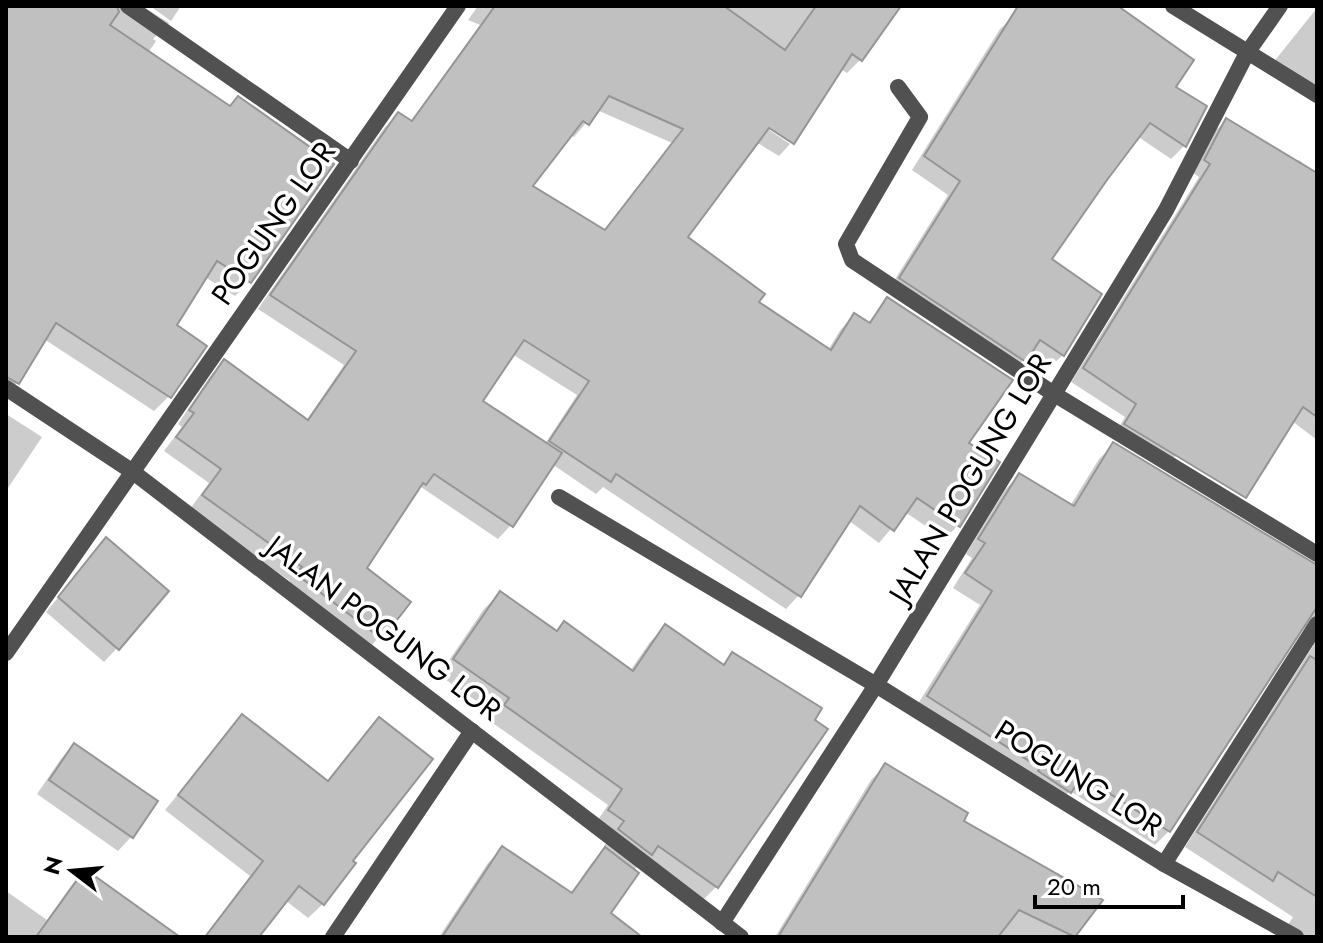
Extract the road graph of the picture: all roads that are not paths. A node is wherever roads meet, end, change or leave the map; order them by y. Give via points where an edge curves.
1 (128, 6) edge
2 (458, 6) edge
3 (1173, 6) edge
4 (1280, 6) edge
5 (1247, 53) junction
6 (898, 87) dead end
7 (1317, 95) edge
8 (351, 161) junction
9 (6, 388) edge
10 (1054, 394) junction
11 (133, 472) junction
12 (559, 497) dead end
13 (1317, 554) edge
14 (1317, 624) edge
15 (6, 653) edge
16 (876, 685) junction
17 (472, 731) junction
18 (1164, 864) junction
19 (722, 923) junction
20 (333, 937) edge
21 (741, 937) edge
22 (1296, 937) edge

1 - 8 street
2 - 8 street, POGUNG LOR
3 - 5 street
4 - 5 street
5 - 7 street
5 - 10 street, JALAN POGUNG LOR via 1166,210
6 - 10 street via 920,117 846,244 852,260
8 - 11 street, POGUNG LOR
9 - 11 street, JALAN POGUNG LOR
10 - 13 street
10 - 16 street, JALAN POGUNG LOR
11 - 15 street, POGUNG LOR
11 - 17 street, JALAN POGUNG LOR
12 - 16 street, POGUNG LOR
14 - 18 street
16 - 18 street, POGUNG LOR
16 - 19 street, JALAN POGUNG LOR
17 - 19 street, JALAN POGUNG LOR
17 - 20 street
18 - 22 street, POGUNG LOR
19 - 21 street, JALAN POGUNG LOR

